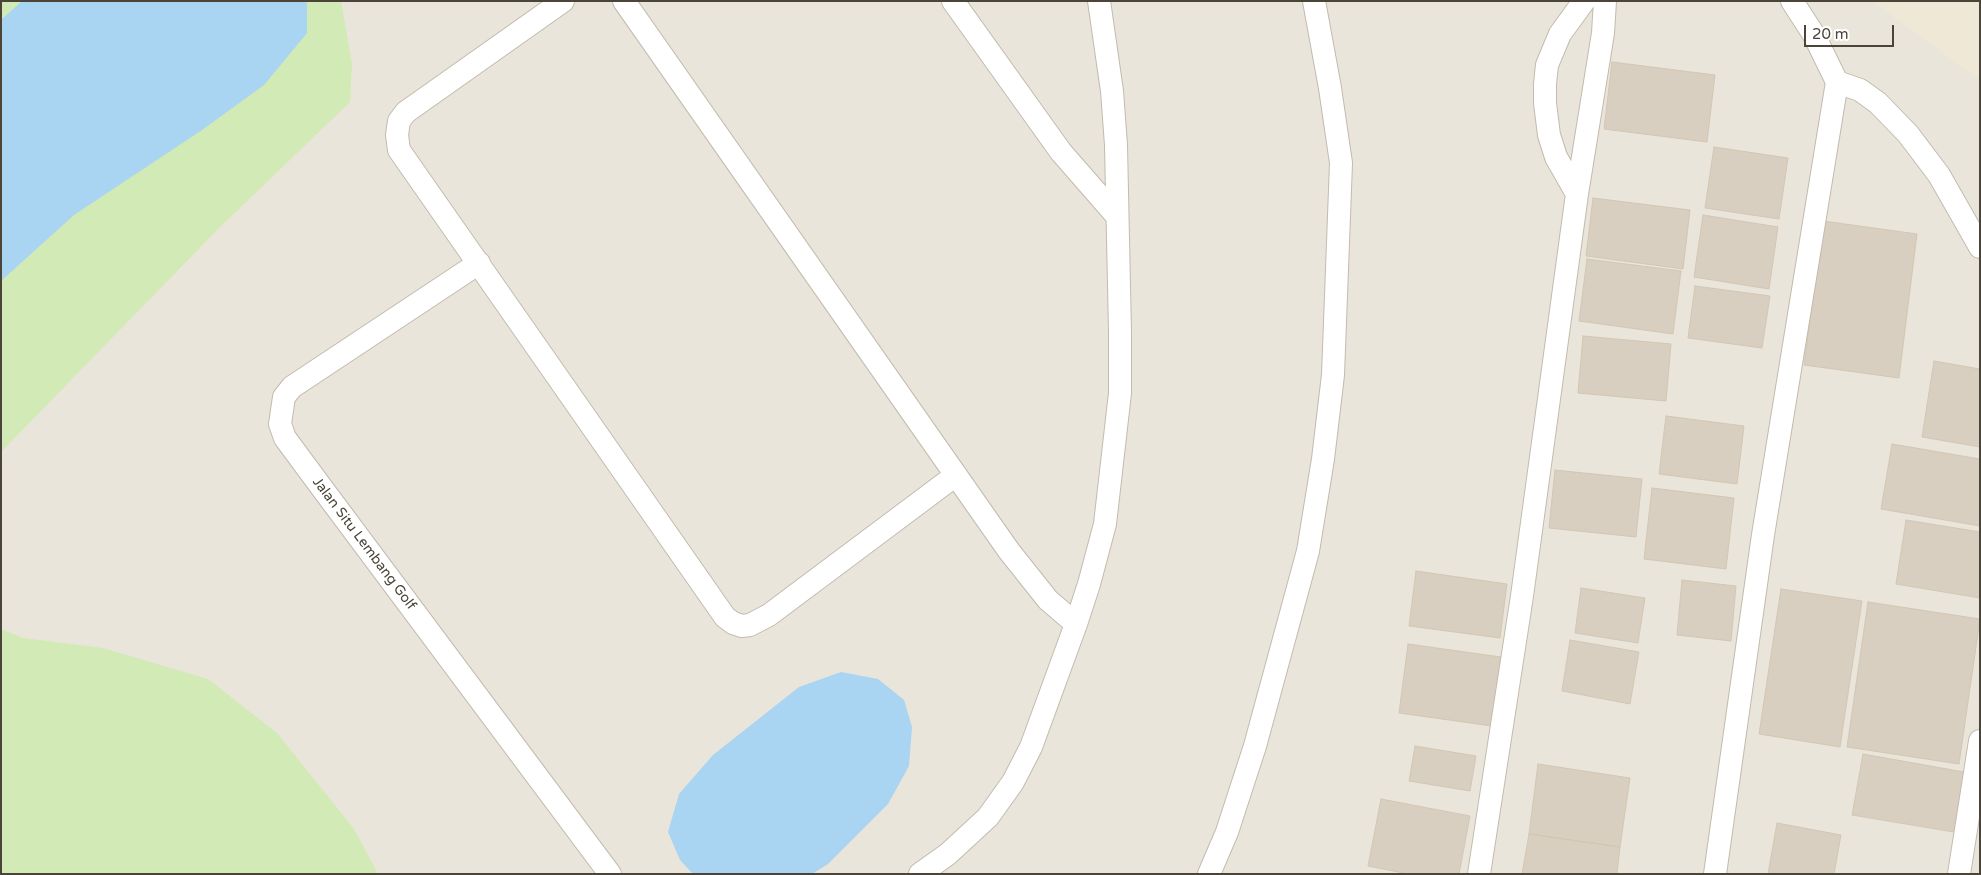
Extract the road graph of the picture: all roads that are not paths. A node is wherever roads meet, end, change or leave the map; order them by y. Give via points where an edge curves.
1 (563, 1) edge
2 (624, 1) edge
3 (953, 1) edge
4 (1099, 1) edge
5 (1314, 1) edge
6 (1584, 1) edge
7 (1605, 1) edge
8 (1792, 1) edge
9 (1838, 82) junction
10 (1577, 194) junction
11 (1116, 216) junction
12 (1980, 247) edge
13 (479, 263) junction
14 (956, 475) junction
15 (1076, 624) junction
16 (1980, 741) edge
17 (610, 874) edge
18 (920, 874) edge
19 (1209, 874) edge
20 (1479, 874) edge
21 (1714, 874) edge
22 (1959, 874) edge

1 - 13 street via 406,112 399,121 399,150
2 - 14 street
3 - 11 street via 1060,152
4 - 11 street via 1112,91
5 - 19 street via 1341,164 1333,375 1323,459 1308,551 1255,746 1227,832
6 - 10 street via 1560,34 1547,65 1545,84 1549,135 1556,157
7 - 10 street via 1602,41
8 - 9 street
9 - 12 street via 1860,90 1878,103 1908,134 1939,175
9 - 21 street via 1763,535
10 - 20 street via 1522,596
11 - 15 street via 1120,332 1118,411 1105,524
13 - 14 street via 719,609 732,623 750,625 769,615
13 - 17 street, Jalan Situ Lembang Golf via 292,387 284,397 280,424 285,438
14 - 15 street via 1042,593
15 - 18 street via 1031,747 1013,782 988,817 948,854
16 - 22 street

